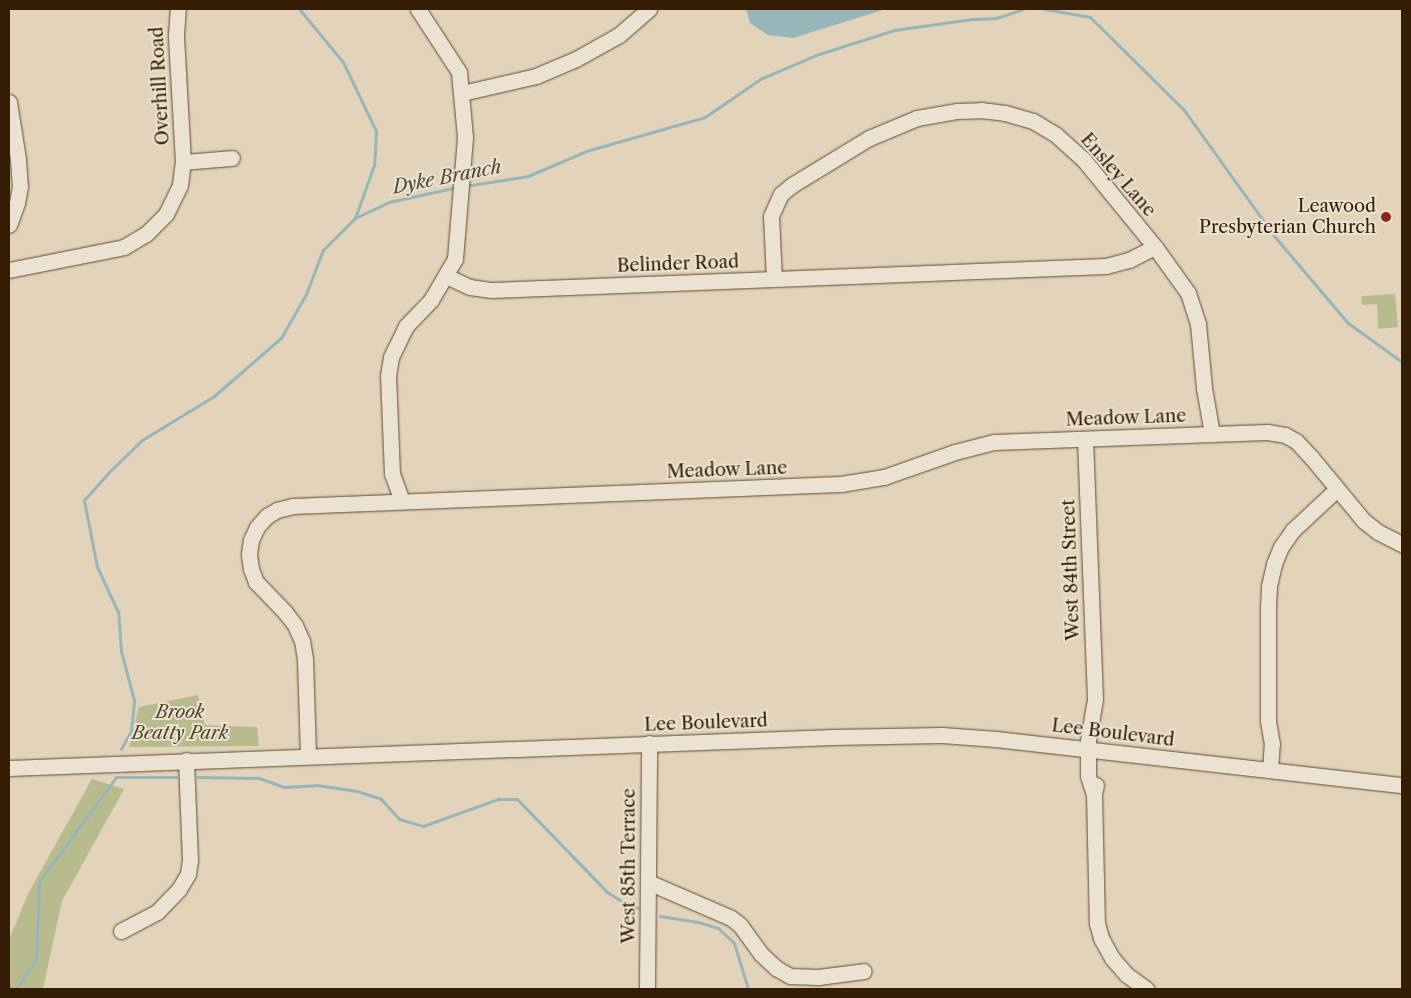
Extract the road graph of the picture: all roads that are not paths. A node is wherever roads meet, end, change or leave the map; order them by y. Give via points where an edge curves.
1 (178, 9) edge
2 (418, 9) edge
3 (649, 9) edge
4 (462, 93) junction
5 (9, 102) edge
6 (232, 158) dead end
7 (183, 162) junction
8 (9, 225) edge
9 (1155, 247) junction
10 (9, 270) edge
11 (446, 276) junction
12 (774, 279) junction
13 (1212, 434) junction
14 (1085, 439) junction
15 (1337, 489) junction
16 (402, 501) junction
17 (1402, 544) edge
18 (649, 743) junction
19 (1094, 750) junction
20 (308, 756) junction
21 (186, 760) junction
22 (9, 768) edge
23 (1265, 770) junction
24 (1402, 785) edge
25 (648, 882) junction
26 (121, 931) dead end
27 (864, 971) dead end
28 (647, 989) edge
29 (1146, 989) edge

1 - 7 street, Overhill Road via 176,35
2 - 4 street via 459,72
3 - 4 street via 619,35 576,59 536,76
4 - 11 street via 465,137 456,259
5 - 8 street via 20,186
6 - 7 street, Overhill Road
7 - 10 street, Overhill Road via 180,185 166,214 146,234 124,247
9 - 12 street, Belinder Road via 1129,260 1106,266
9 - 12 street, Ensley Lane via 1083,159 1055,134 1033,121 1005,113 957,111 917,118 868,138 782,194 771,216
9 - 13 street, Ensley Lane via 1179,278 1195,313
11 - 12 street, Belinder Road via 470,287 492,290
11 - 16 street via 431,300 406,326 398,340 388,376 392,474
13 - 14 street, Meadow Lane
13 - 15 street, Meadow Lane via 1266,432 1285,435 1296,441
14 - 16 street, Meadow Lane via 982,444 861,483
14 - 19 street, West 84th Street via 1095,699 1099,716
15 - 17 street, Meadow Lane via 1364,521
15 - 23 street via 1293,530 1274,564 1268,594 1268,721 1263,734
16 - 20 street, Meadow Lane via 293,506 277,510 257,527 251,540 250,561 256,582 285,612 302,641
18 - 19 street, Lee Boulevard via 942,736 996,738
18 - 20 street, Lee Boulevard
18 - 25 street, West 85th Terrace
19 - 23 street, Lee Boulevard
19 - 29 street, West 84th Street via 1097,923 1112,958
20 - 21 street, Lee Boulevard
21 - 22 street, Lee Boulevard
21 - 26 street via 188,874 179,890 157,912
23 - 24 street, Lee Boulevard
25 - 27 street via 731,918 761,954 790,976 818,977
25 - 28 street, West 85th Terrace

